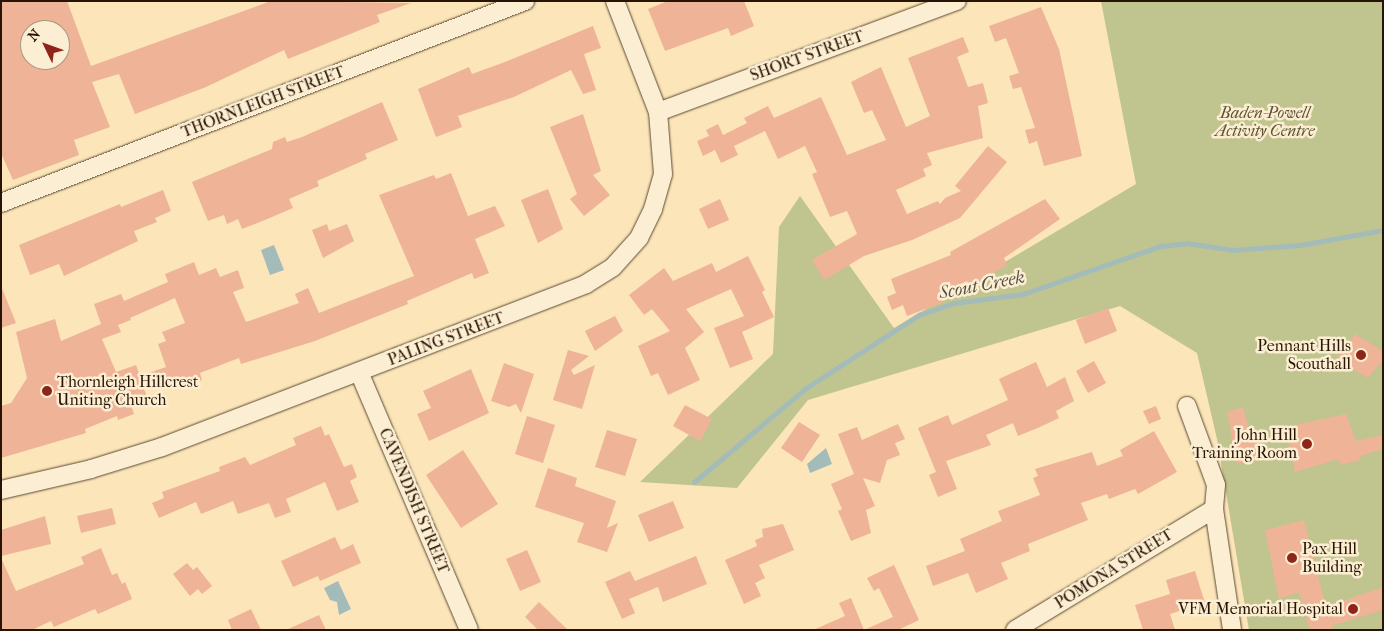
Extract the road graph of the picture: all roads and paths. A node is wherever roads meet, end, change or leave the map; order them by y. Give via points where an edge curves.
1 (525, 1) edge
2 (615, 1) edge
3 (957, 1) edge
4 (658, 112) junction
5 (1, 203) edge
6 (359, 372) junction
7 (1188, 406) dead end
8 (1, 490) edge
9 (1214, 509) junction
10 (469, 630) edge
11 (1015, 630) edge
12 (1232, 630) edge

1 - 5 street, THORNLEIGH STREET
2 - 4 street, PALING STREET
3 - 4 street, SHORT STREET
4 - 6 street, PALING STREET via 663,174 653,209 639,238 613,267 586,284
6 - 8 street, PALING STREET via 162,447 91,469
6 - 10 street, CAVENDISH STREET
7 - 9 street via 1216,486
9 - 11 street, POMONA STREET
9 - 12 street

